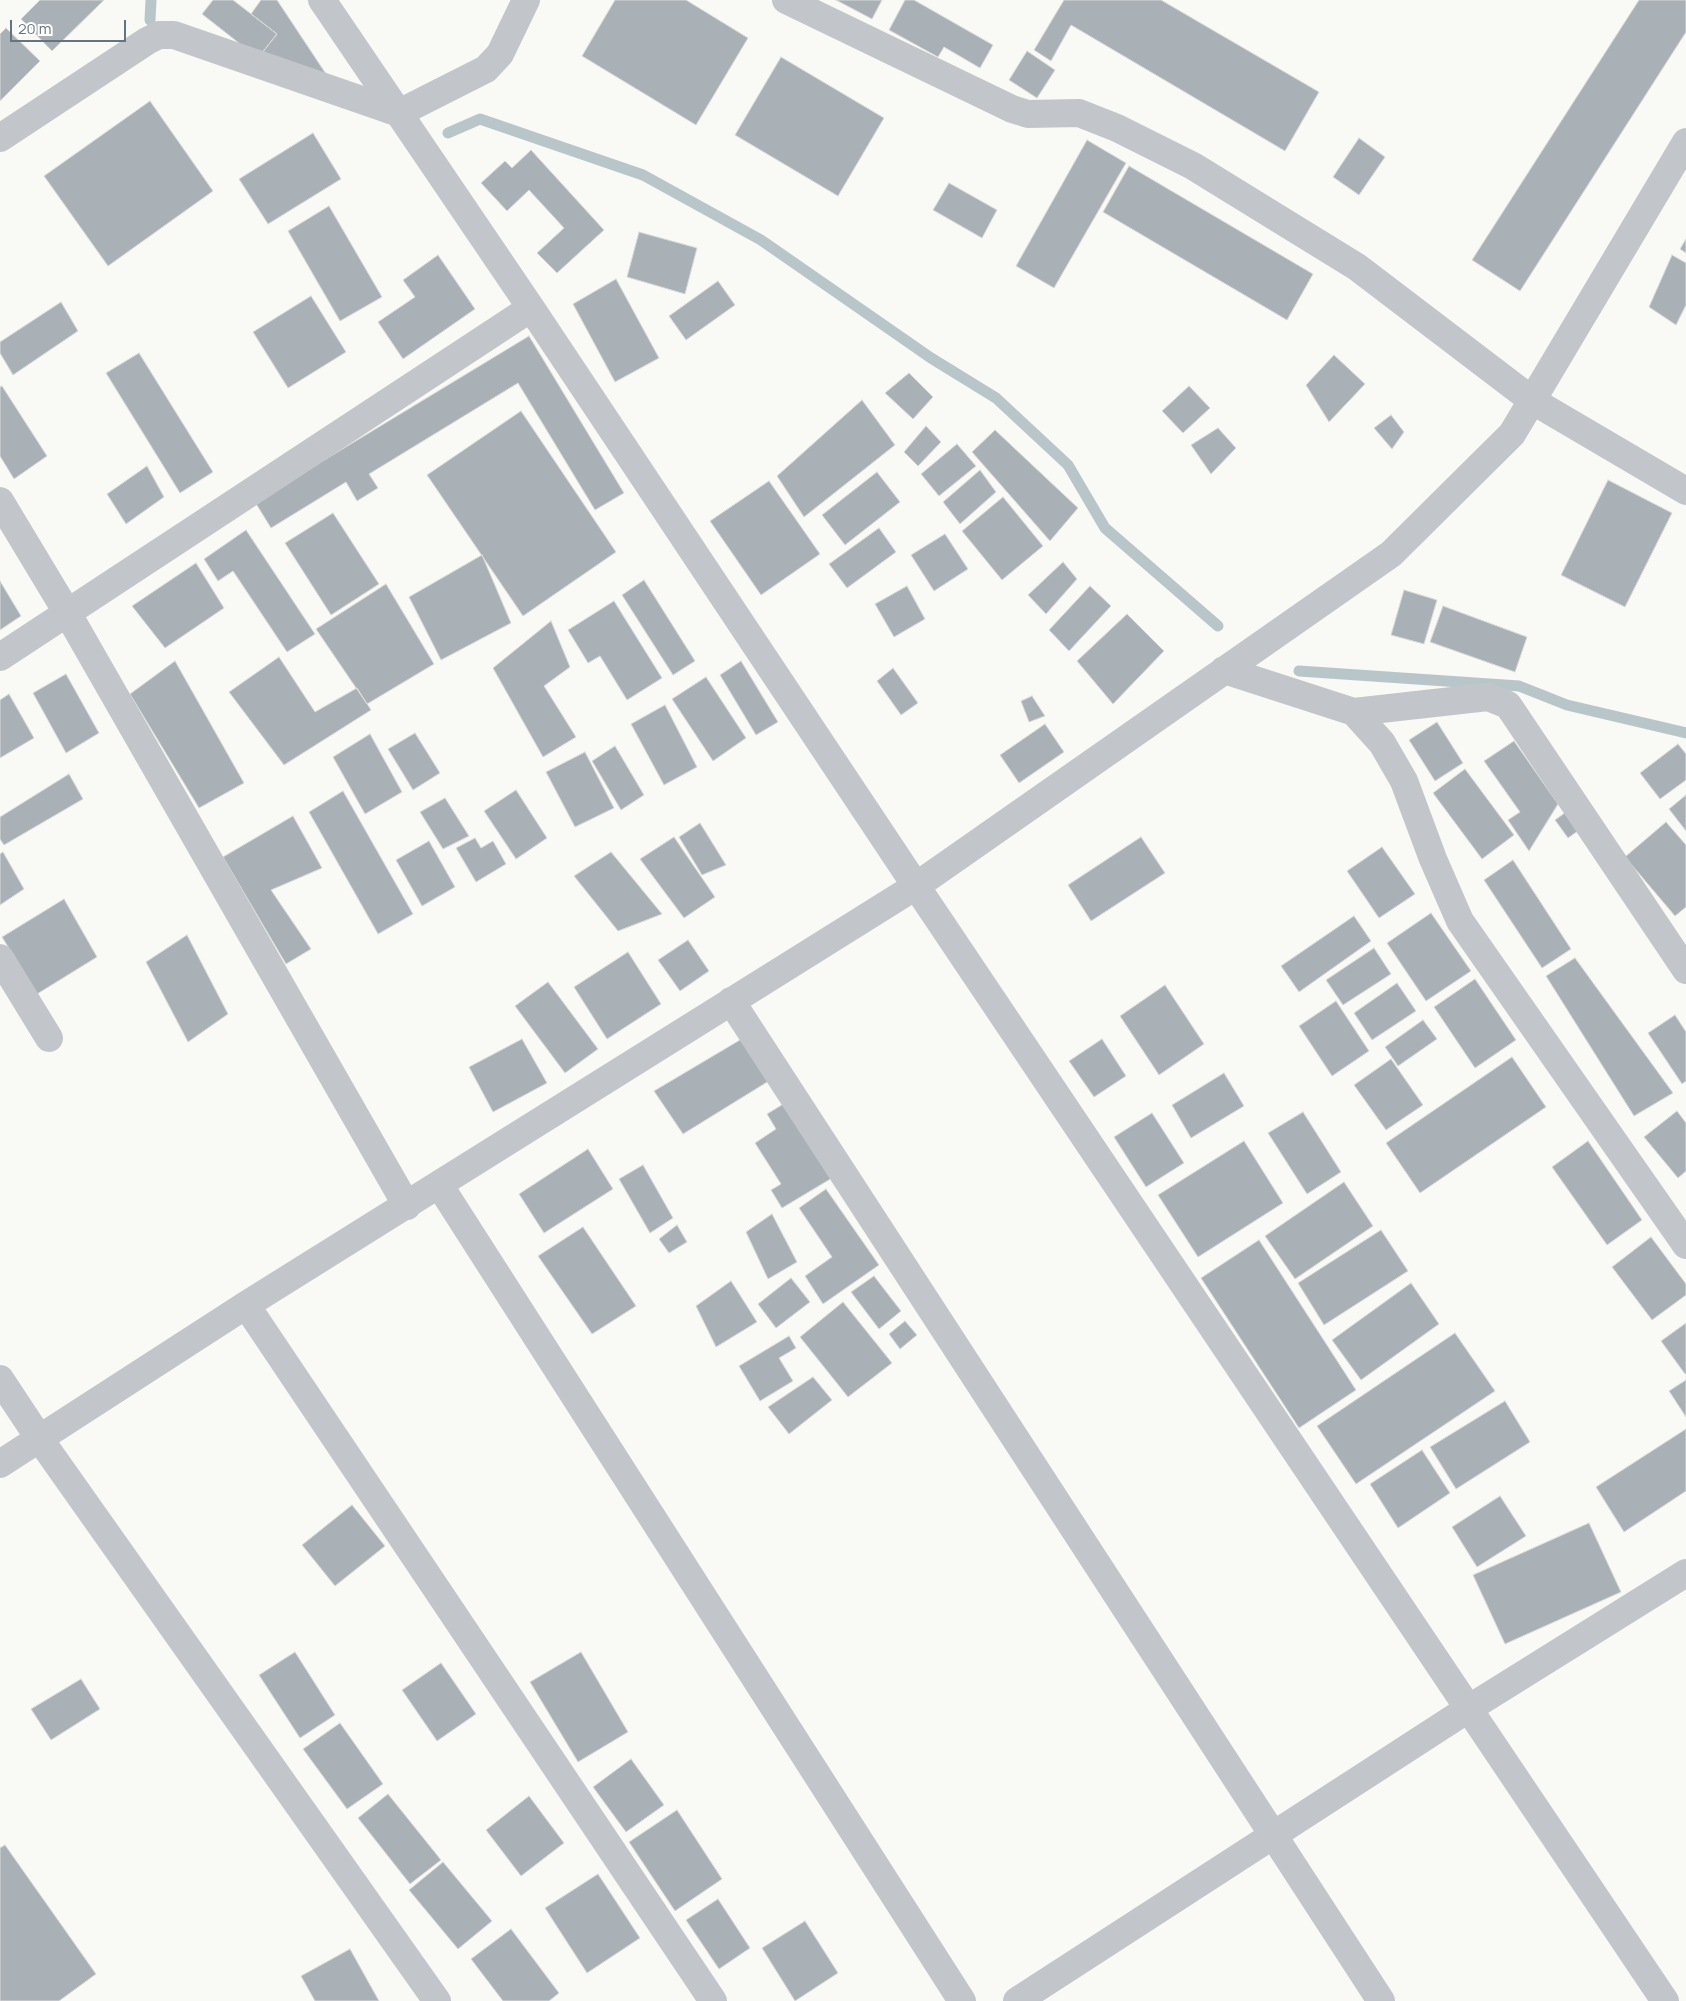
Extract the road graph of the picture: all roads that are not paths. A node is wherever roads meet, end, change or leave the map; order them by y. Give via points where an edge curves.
1 (322, 0) edge
2 (526, 0) edge
3 (786, 0) edge
4 (399, 113) junction
5 (0, 138) edge
6 (1686, 142) edge
7 (531, 308) junction
8 (1533, 401) junction
9 (1686, 491) edge
10 (0, 501) edge
11 (68, 614) junction
12 (0, 657) edge
13 (1224, 670) junction
14 (1354, 712) junction
15 (916, 886) junction
16 (0, 958) edge
17 (1686, 970) edge
18 (731, 1001) junction
19 (48, 1038) dead end
20 (440, 1186) junction
21 (407, 1206) junction
22 (1686, 1245) edge
23 (246, 1305) junction
24 (0, 1378) edge
25 (39, 1438) junction
26 (0, 1464) edge
27 (1686, 1573) edge
28 (1468, 1709) junction
29 (1273, 1835) junction
30 (438, 2001) edge
31 (713, 2001) edge
32 (962, 2001) edge
33 (1017, 2001) edge
34 (1381, 2001) edge
35 (1665, 2001) edge

1 - 4 street
2 - 4 street via 500,54 486,69
3 - 8 street via 1012,109 1028,114 1079,113 1193,166 1357,267
4 - 5 street via 174,34 159,35 147,41
4 - 7 street
6 - 8 street
7 - 11 street
7 - 15 street
8 - 9 street
8 - 13 street via 1512,434 1390,554
10 - 11 street
11 - 12 street
11 - 21 street
13 - 14 street
13 - 15 street
14 - 17 street via 1488,697 1508,705
14 - 22 street via 1382,743 1404,781 1460,921
15 - 18 street
15 - 28 street
16 - 19 street
18 - 20 street
18 - 29 street
20 - 21 street
20 - 32 street
21 - 23 street
23 - 25 street
23 - 31 street
24 - 25 street
25 - 26 street
25 - 30 street
27 - 28 street
28 - 29 street
28 - 35 street
29 - 33 street
29 - 34 street

